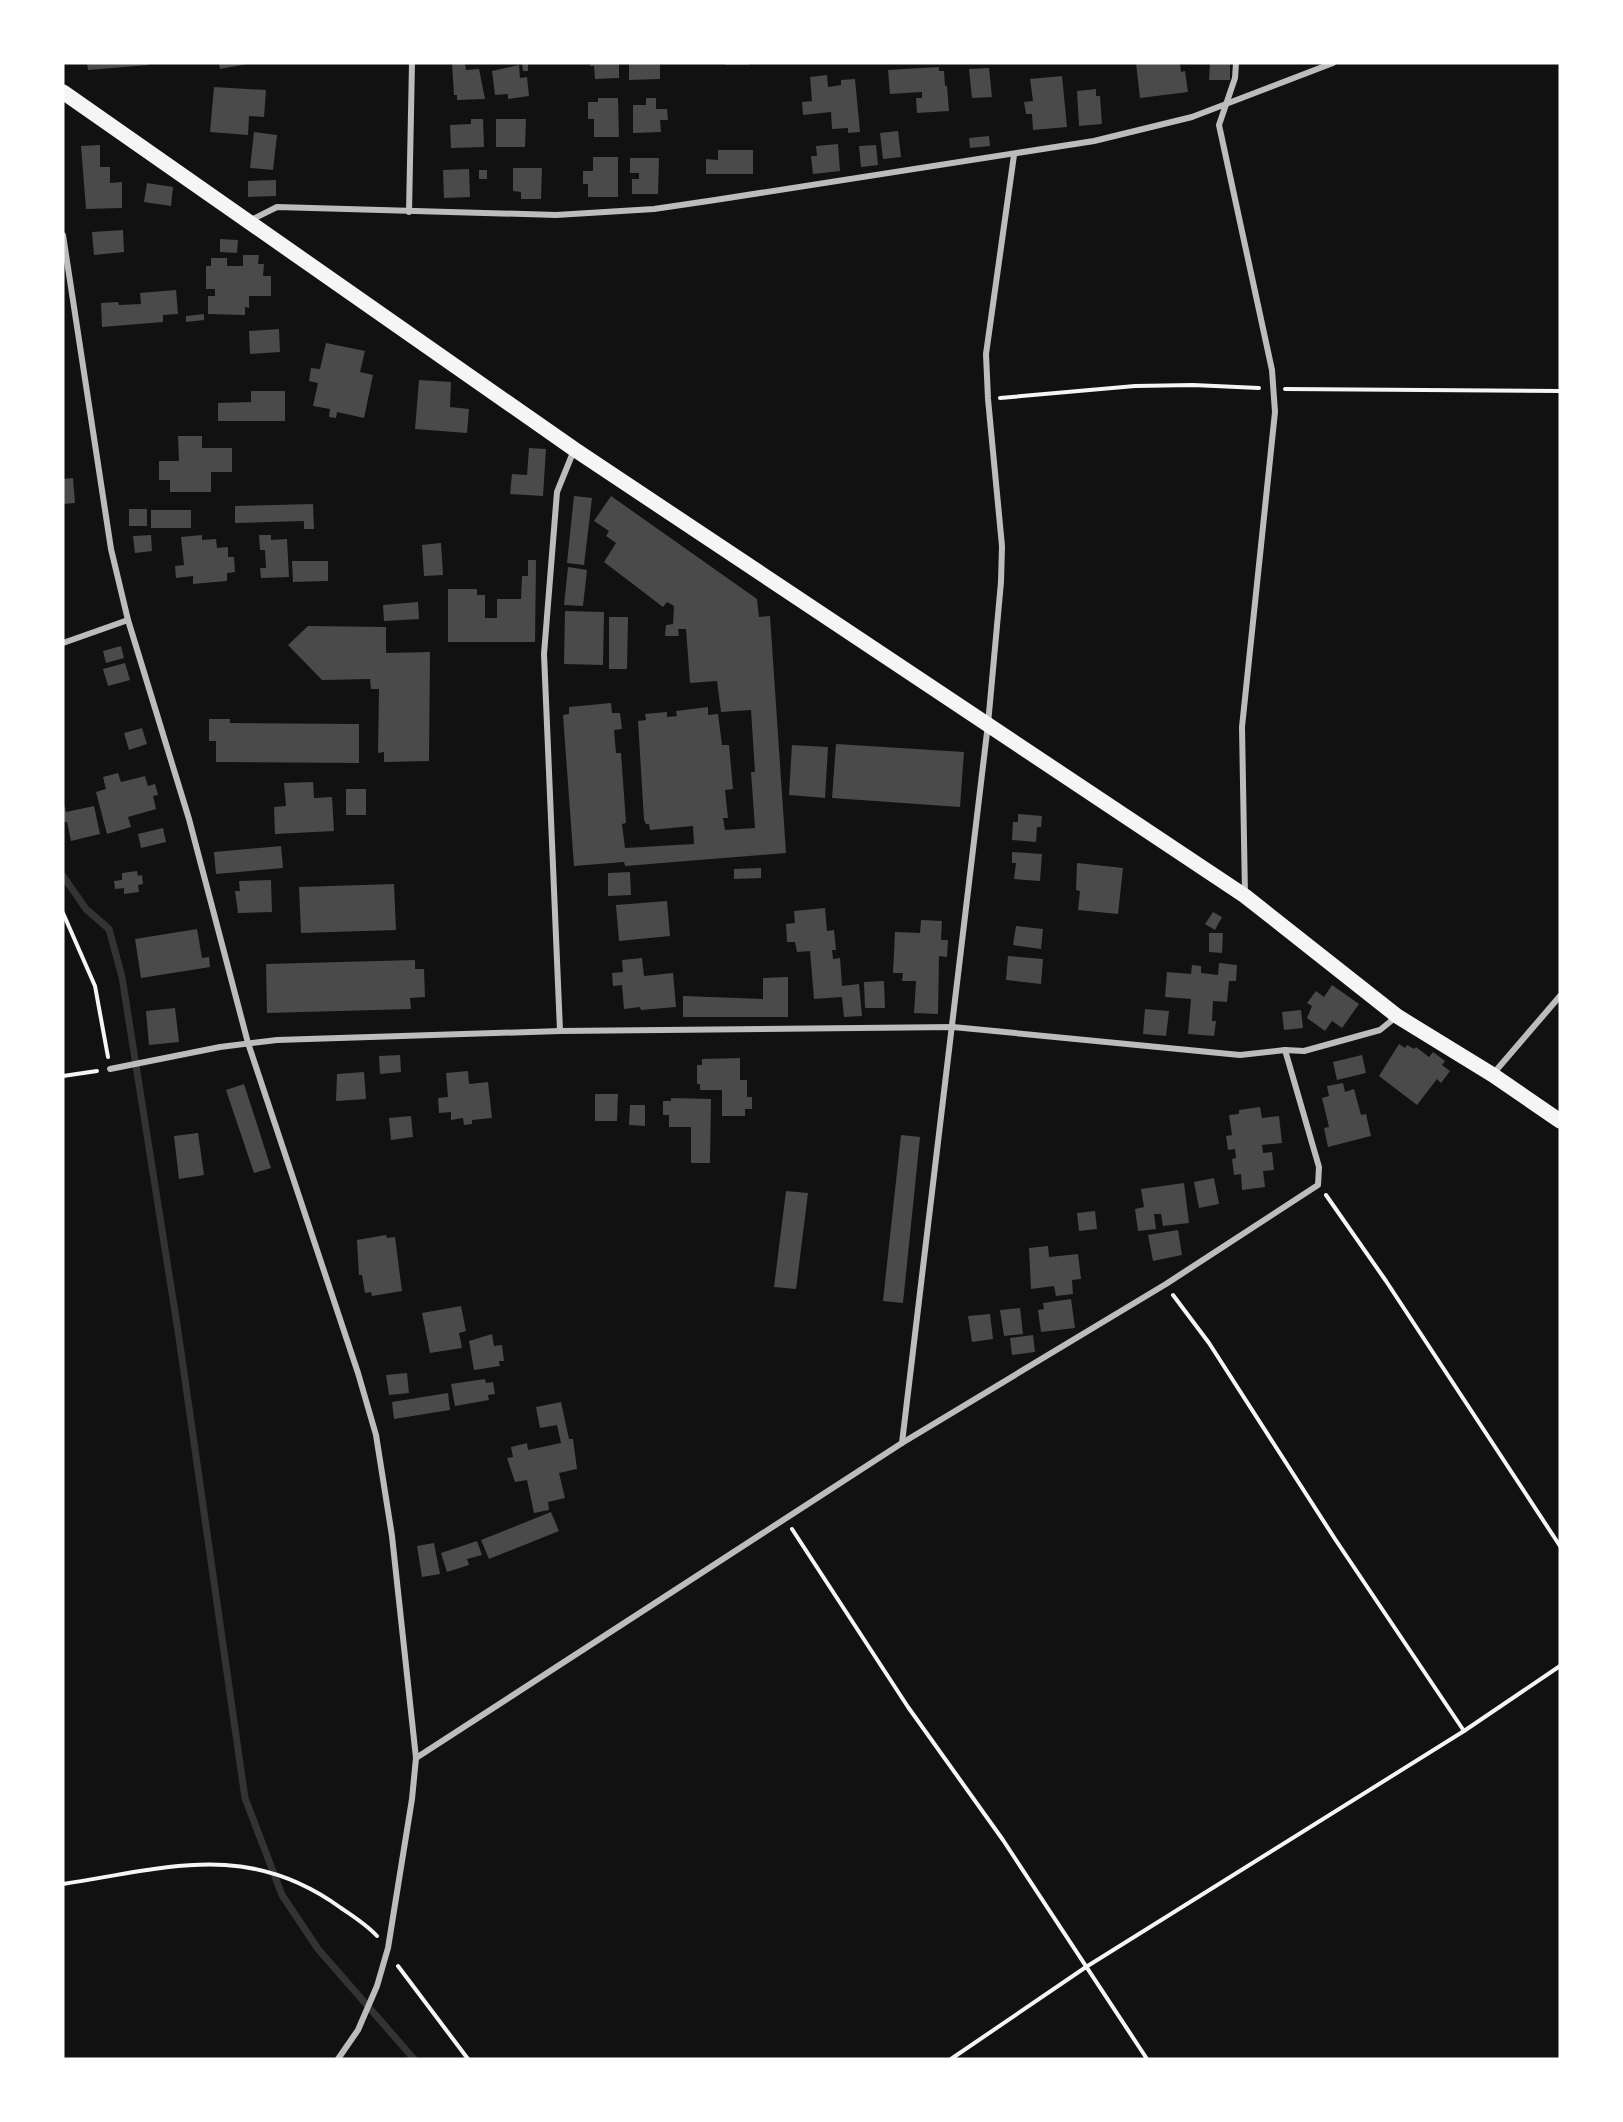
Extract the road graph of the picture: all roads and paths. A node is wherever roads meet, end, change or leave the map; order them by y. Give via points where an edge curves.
1 (412, 63) edge
2 (1236, 63) edge
3 (1333, 63) edge
4 (63, 92) edge
5 (1226, 103) junction
6 (1014, 155) junction
7 (409, 212) junction
8 (248, 222) junction
9 (63, 235) edge
10 (574, 448) junction
11 (128, 621) junction
12 (63, 643) edge
13 (988, 724) junction
14 (1245, 896) junction
15 (63, 913) edge
16 (1560, 996) edge
17 (1397, 1016) junction
18 (953, 1027) junction
19 (560, 1031) junction
20 (249, 1043) junction
21 (1285, 1050) junction
22 (110, 1070) junction
23 (1493, 1075) junction
24 (63, 1076) edge
25 (1558, 1118) edge
26 (1318, 1185) junction
27 (1166, 1284) junction
28 (902, 1443) junction
29 (791, 1527) dead end
30 (1560, 1546) edge
31 (1560, 1665) edge
32 (1464, 1731) junction
33 (416, 1758) junction
34 (295, 1880) dead end
35 (63, 1884) edge
36 (1086, 1967) junction
37 (338, 2059) edge
38 (951, 2059) edge
39 (1147, 2059) edge

1 - 7 street
2 - 5 street
3 - 5 street
4 - 8 main road
5 - 6 street via 1192,117 1094,141
5 - 14 street via 1219,125 1272,370 1275,412 1242,727
6 - 7 street via 654,209 556,215
6 - 13 street via 986,354 1002,546
7 - 8 street via 277,207
8 - 10 main road
9 - 11 street via 111,549
10 - 13 main road
10 - 19 street via 557,492 544,654
11 - 12 street
11 - 20 street via 189,819
13 - 14 main road
13 - 18 street
14 - 17 main road
15 - 22 path via 95,986
16 - 23 street
17 - 21 street via 1380,1030 1304,1051
17 - 23 main road
18 - 19 street
18 - 21 street via 1240,1055
18 - 28 street
19 - 20 street
20 - 22 street
20 - 33 street via 336,1300 376,1435 392,1536
21 - 26 street via 1319,1167
22 - 24 path
23 - 25 main road
26 - 27 street
26 - 30 path via 1386,1281
27 - 28 street
27 - 32 path via 1209,1342
28 - 33 street
29 - 36 path via 908,1707 1003,1840
31 - 32 path
32 - 36 path
33 - 37 street via 388,1948 358,2030
34 - 35 path via 241,1864 202,1863
36 - 38 path
36 - 39 path

